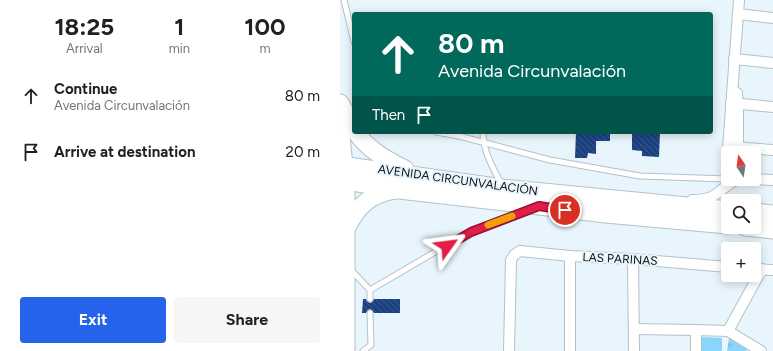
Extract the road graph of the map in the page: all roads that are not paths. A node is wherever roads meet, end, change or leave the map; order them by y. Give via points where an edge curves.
1 (344, 0) edge
2 (739, 0) edge
3 (738, 14) junction
4 (773, 18) edge
5 (352, 34) edge
6 (734, 59) junction
7 (773, 63) edge
8 (340, 103) edge
9 (734, 103) junction
10 (773, 107) edge
11 (352, 124) edge
12 (340, 126) edge
13 (358, 134) edge
14 (445, 134) edge
15 (483, 134) edge
16 (483, 143) junction
17 (734, 146) edge
18 (761, 150) edge
19 (773, 150) edge
20 (342, 172) edge
21 (418, 176) junction
22 (761, 179) edge
23 (721, 180) edge
24 (773, 180) edge
25 (727, 186) edge
26 (503, 188) junction
27 (399, 190) junction
28 (624, 200) junction
29 (539, 206) junction
30 (721, 209) edge
31 (761, 213) edge
32 (773, 214) edge
33 (721, 225) edge
34 (346, 229) junction
35 (761, 229) edge
36 (773, 230) edge
37 (570, 256) junction
38 (634, 259) junction
39 (346, 266) junction
40 (721, 266) edge
41 (761, 269) edge
42 (773, 270) edge
43 (752, 282) edge
44 (370, 290) junction
45 (370, 299) dead end
46 (370, 313) dead end
47 (634, 329) junction
48 (696, 330) junction
49 (728, 331) junction
50 (346, 351) edge
51 (363, 351) edge
52 (510, 351) edge
53 (570, 351) edge
54 (634, 351) edge
55 (696, 351) edge
56 (761, 351) edge

1 - 5 lane
2 - 3 street
3 - 4 street
3 - 6 street
6 - 7 street
6 - 9 street
8 - 11 main road
9 - 10 street
9 - 17 street
12 - 20 main road
13 - 21 main road via 376,153
14 - 16 lane
15 - 16 lane
16 - 23 lane via 550,160 640,176
16 - 26 lane
18 - 19 street
20 - 21 main road, AVENIDA CIRCUNVALACIÓN
20 - 27 main road, AVENIDA CIRCUNVALACIÓN
20 - 34 main road
21 - 26 main road, AVENIDA CIRCUNVALACIÓN
22 - 24 street
25 - 28 street, AVENIDA CIRCUNVALACIÓN via 719,193 703,200 646,196
26 - 28 main road, AVENIDA CIRCUNVALACIÓN
27 - 29 main road, AVENIDA CIRCUNVALACIÓN
27 - 34 main road via 378,194 366,201
28 - 30 main road, AVENIDA CIRCUNVALACIÓN
29 - 33 main road, AVENIDA CIRCUNVALACIÓN
29 - 44 lane via 471,232
31 - 32 main road
34 - 39 main road
35 - 36 main road
37 - 38 street, LAS PARINAS
37 - 52 street, LAS PARINAS via 520,252 514,255 511,260
37 - 53 street
38 - 40 street, LAS PARINAS
38 - 47 street
39 - 44 lane
39 - 50 main road
41 - 42 street
43 - 49 street
44 - 45 lane
46 - 51 lane via 371,345
47 - 48 street
47 - 54 street
48 - 49 street
48 - 55 street
49 - 56 street

